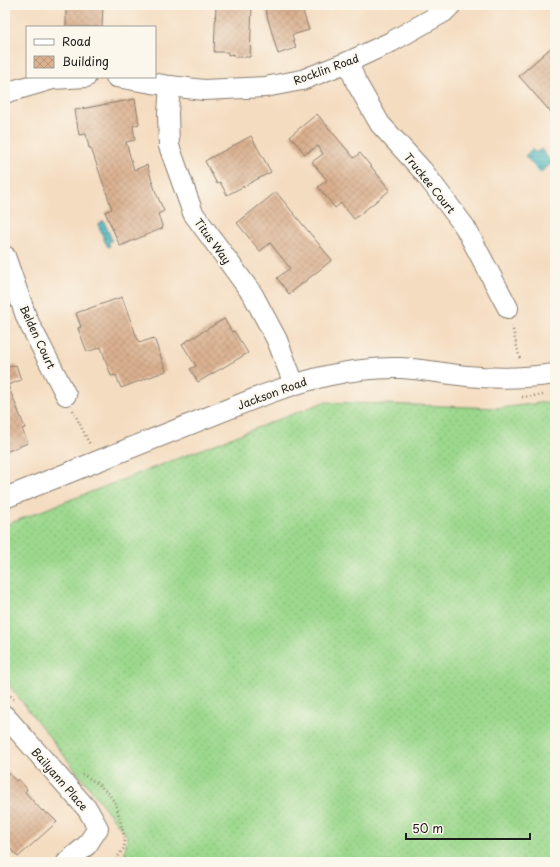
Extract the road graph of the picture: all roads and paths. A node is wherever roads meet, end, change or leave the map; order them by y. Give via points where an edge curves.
1 (451, 5) edge
2 (348, 62) junction
3 (75, 78) edge
4 (122, 78) edge
5 (170, 86) junction
6 (5, 93) edge
7 (5, 256) edge
8 (508, 308) joint
9 (520, 360) dead end
10 (555, 374) edge
11 (294, 384) junction
12 (66, 395) joint
13 (548, 395) dead end
14 (519, 397) dead end
15 (90, 445) dead end
16 (5, 498) edge
17 (12, 516) dead end
18 (5, 519) edge
19 (5, 716) edge
20 (67, 862) edge

1 - 2 street, Rocklin Road via 444,12
2 - 5 street, Rocklin Road via 302,80 265,87 204,90
2 - 8 street, Truckee Court via 356,82 380,124 423,171 465,227
3 - 6 street via 53,80
4 - 5 street, Rocklin Road
5 - 11 street, Titus Way via 169,146 193,213 253,295 277,340
7 - 12 street, Belden Court via 27,319
8 - 9 path
10 - 11 street, Jackson Road via 489,378 427,370 374,369 339,373
11 - 16 street, Jackson Road
12 - 15 path
13 - 14 path
17 - 18 path
19 - 20 street, Bailyann Place via 88,810 98,828 87,845

